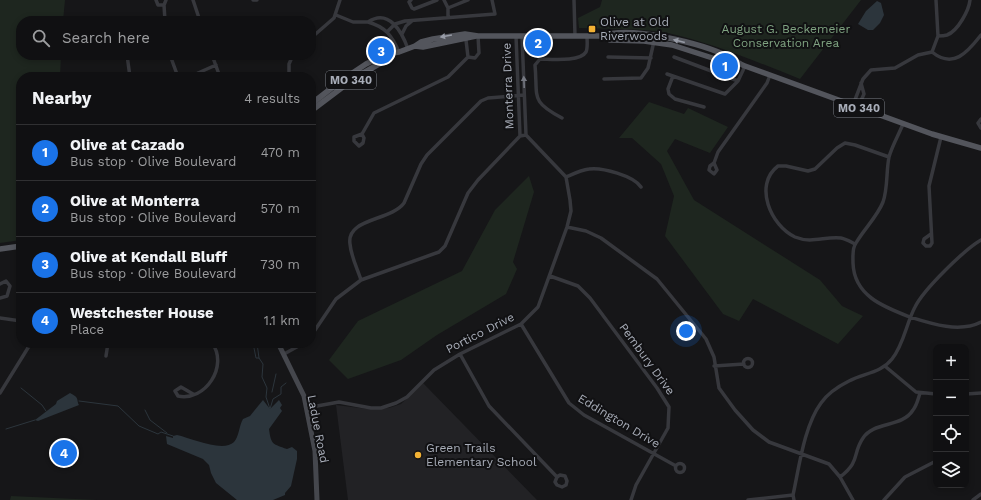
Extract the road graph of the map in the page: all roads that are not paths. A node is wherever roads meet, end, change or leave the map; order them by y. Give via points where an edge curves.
1 (156, 0) edge
2 (166, 0) edge
3 (193, 0) edge
4 (253, 0) edge
5 (257, 0) edge
6 (340, 0) edge
7 (411, 0) edge
8 (437, 0) edge
9 (444, 0) edge
10 (468, 0) edge
11 (492, 0) edge
12 (574, 0) edge
13 (936, 0) edge
14 (970, 0) edge
15 (164, 5) junction
16 (448, 8) junction
17 (336, 15) junction
18 (165, 16) edge
19 (198, 16) edge
20 (448, 16) junction
21 (414, 20) junction
22 (368, 22) junction
23 (395, 24) junction
24 (388, 31) junction
25 (316, 33) edge
26 (402, 34) junction
27 (981, 35) edge
28 (478, 36) junction
29 (519, 36) junction
30 (575, 36) junction
31 (587, 36) junction
32 (938, 36) junction
33 (654, 39) junction
34 (466, 40) junction
35 (416, 46) junction
36 (408, 49) junction
37 (932, 52) junction
38 (396, 53) junction
39 (608, 56) dead end
40 (468, 57) junction
41 (674, 57) dead end
42 (651, 58) junction
43 (128, 60) edge
44 (172, 60) edge
45 (214, 60) edge
46 (291, 60) edge
47 (216, 65) junction
48 (745, 66) junction
49 (129, 72) edge
50 (176, 72) edge
51 (200, 72) edge
52 (218, 72) edge
53 (289, 72) edge
54 (667, 74) dead end
55 (770, 75) junction
56 (673, 76) junction
57 (604, 79) dead end
58 (738, 81) junction
59 (524, 95) junction
60 (518, 96) junction
61 (316, 100) edge
62 (856, 106) junction
63 (316, 107) edge
64 (704, 107) dead end
65 (562, 118) dead end
66 (981, 118) edge
67 (903, 124) junction
68 (981, 128) edge
69 (362, 134) dead end
70 (526, 135) junction
71 (520, 136) junction
72 (941, 137) junction
73 (981, 148) edge
74 (889, 157) junction
75 (714, 163) dead end
76 (566, 177) junction
77 (641, 187) dead end
78 (567, 227) junction
79 (931, 234) dead end
80 (981, 240) edge
81 (855, 244) junction
82 (16, 247) edge
83 (0, 249) edge
84 (550, 276) junction
85 (361, 280) junction
86 (0, 284) edge
87 (0, 298) edge
88 (911, 317) junction
89 (0, 318) edge
90 (16, 320) edge
91 (981, 322) edge
92 (521, 324) junction
93 (316, 329) edge
94 (28, 348) edge
95 (107, 348) edge
96 (214, 348) edge
97 (281, 348) edge
98 (295, 348) edge
99 (284, 354) junction
100 (460, 354) junction
101 (106, 356) dead end
102 (744, 364) dead end
103 (714, 366) junction
104 (886, 367) junction
105 (0, 393) edge
106 (920, 393) junction
107 (981, 393) edge
108 (194, 394) junction
109 (933, 394) edge
110 (969, 394) edge
111 (306, 408) junction
112 (802, 453) junction
113 (655, 454) junction
114 (933, 463) edge
115 (676, 466) dead end
116 (556, 477) dead end
117 (840, 477) junction
118 (981, 494) edge
119 (793, 495) junction
120 (317, 500) edge
121 (631, 500) edge
122 (748, 500) edge
123 (794, 500) edge
124 (852, 500) edge
125 (884, 500) edge
126 (973, 500) edge

1 - 15 street via 158,5
2 - 15 street
3 - 19 street
4 - 5 street
6 - 17 street
7 - 8 street via 409,2 414,9
9 - 16 street
10 - 16 street
11 - 20 street via 495,14
12 - 30 street
13 - 32 street
14 - 32 street via 968,9 954,29 946,35
15 - 18 street
16 - 20 street
17 - 22 street via 353,22
17 - 25 street
20 - 21 street
21 - 23 street
21 - 26 street via 406,26
22 - 23 street via 374,18 384,18
22 - 24 street
23 - 24 street
23 - 26 street
24 - 38 street
26 - 36 street
27 - 37 street via 964,54 952,59 940,59
28 - 29 main road, MO 340
28 - 34 main road, MO 340
28 -> 35 main road, MO 340 via 444,36 421,42
28 - 40 street via 478,56 473,59
29 - 30 main road, MO 340
59 -> 29 street, Monterra Drive
29 - 60 street, Monterra Drive
30 - 31 main road, MO 340
31 - 33 main road, MO 340 via 603,36 610,40
31 - 65 street via 587,50 582,56 574,59 540,59 535,65 537,99 541,106
32 - 37 street
33 - 42 street
33 - 48 main road, MO 340
34 - 35 main road, MO 340 via 423,48
34 - 40 street
35 - 36 main road, MO 340
36 - 38 main road, MO 340
37 - 62 street via 918,55 895,68 871,70 861,83 864,94
38 - 61 main road, MO 340 via 386,54 354,71
38 - 63 main road, MO 340
39 - 42 street
40 - 69 street via 448,77 374,113
41 - 58 street
42 - 57 street via 641,78
43 - 49 street
44 - 50 street
45 - 47 street
46 - 53 street
47 - 51 street
47 - 52 street
48 - 55 main road, MO 340
48 - 58 street
54 - 56 street
55 - 62 main road, MO 340
55 - 75 street via 718,152
56 - 58 street via 721,94 729,91
56 - 64 street via 669,94
59 - 60 street
59 - 70 street, Monterra Drive
60 - 71 street, Monterra Drive
60 - 85 street via 488,98 475,105 427,155 401,208 353,230 350,243
62 - 67 main road, MO 340
66 - 68 street via 978,123
67 - 72 main road, MO 340
67 - 74 street
70 - 71 street
70 - 76 street, Monterra Drive
71 - 85 street via 472,187 446,246 439,252
72 - 73 main road, MO 340
72 - 79 street via 929,186
74 - 81 street via 883,202
74 - 81 street via 845,143 815,169 808,171 778,166 766,184 772,215 794,236 814,241 842,238
76 - 77 street via 593,169 630,178
76 - 78 street, Portico Drive via 571,211
78 - 84 street, Portico Drive
78 - 103 street via 586,231 601,238 657,279 706,339 714,357
80 - 88 street via 970,247 921,297
81 - 88 street via 853,268 861,290 878,304
82 - 83 main road
84 - 92 street, Portico Drive via 538,307
84 - 113 street, Pembury Drive via 569,282 584,291 666,402 669,412 668,428
85 - 93 street via 336,299
86 - 87 street via 6,281 10,286 8,296
88 - 91 street via 947,327 971,327
88 - 104 street via 901,344
89 - 90 street
92 - 100 street, Portico Drive
92 - 113 street, Eddington Drive via 569,403
94 - 105 street
95 - 101 street
96 - 108 street via 217,355 216,373 207,387
97 - 99 main road, Ladue Road
98 - 99 street
99 - 111 main road, Ladue Road via 304,396
100 - 111 street, Portico Drive via 434,370 407,397 390,406 371,408 340,402
100 - 116 street via 489,406
102 - 103 street
103 - 112 street via 719,388 753,430 769,442
104 - 106 street via 911,389
104 - 112 street via 848,381 824,399 814,415
106 - 109 street
106 - 117 street via 914,409 903,420 874,429 863,438 856,460
107 - 110 street
108 - 108 street via 180,397 175,390 181,387
111 - 120 main road, Ladue Road via 315,451
112 - 117 street via 829,464
112 - 119 street
113 - 115 street, Eddington Drive
113 - 121 street, Pembury Drive via 636,486
114 - 125 street via 905,477
117 - 124 street
118 - 126 street
119 - 122 street
119 - 123 street

